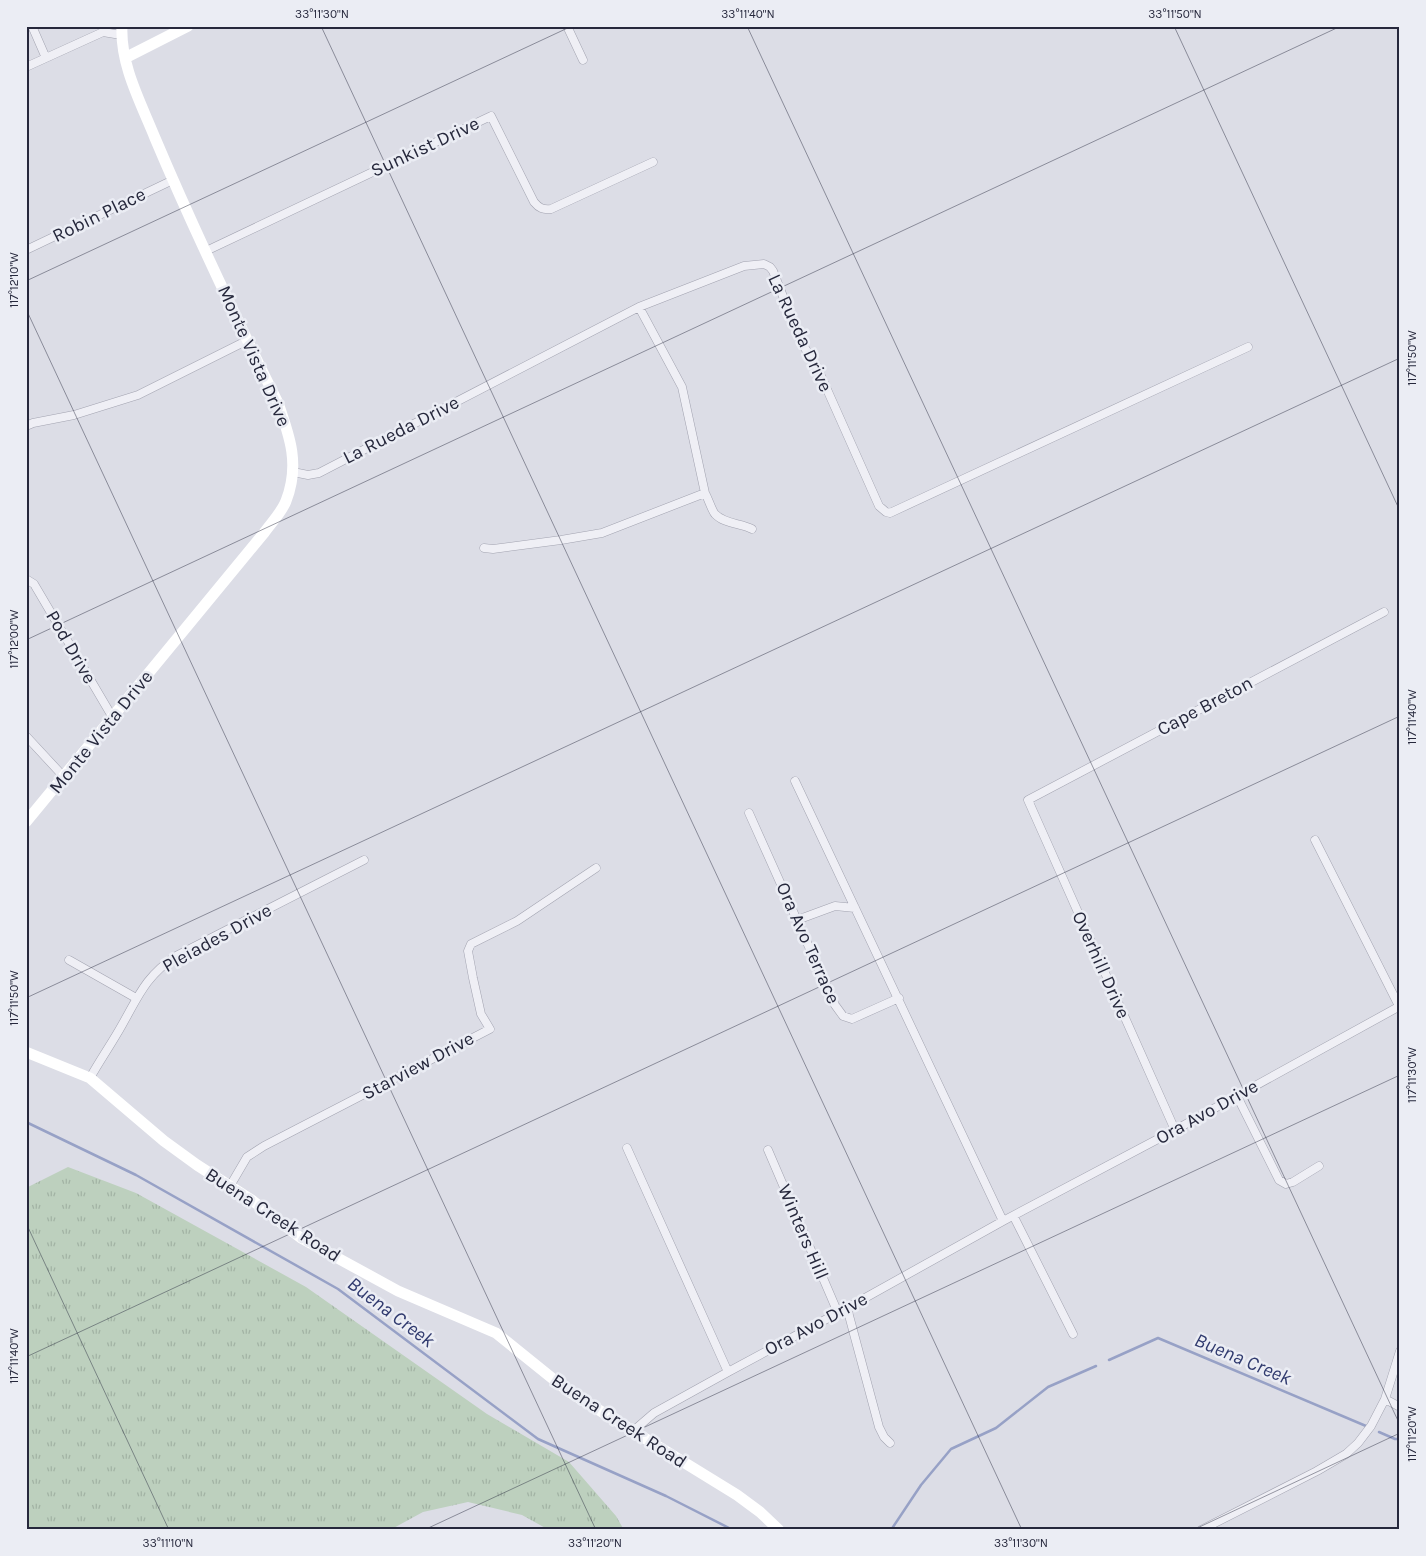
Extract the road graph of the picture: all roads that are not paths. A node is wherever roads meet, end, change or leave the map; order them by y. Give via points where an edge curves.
1 (32, 26) edge
2 (188, 26) edge
3 (567, 26) edge
4 (121, 31) edge
5 (46, 58) junction
6 (125, 58) junction
7 (583, 60) dead end
8 (26, 67) edge
9 (653, 162) dead end
10 (173, 180) junction
11 (26, 250) edge
12 (206, 251) junction
13 (639, 307) junction
14 (248, 340) junction
15 (1248, 347) dead end
16 (26, 426) edge
17 (293, 472) junction
18 (705, 493) junction
19 (752, 529) dead end
20 (484, 548) dead end
21 (26, 579) edge
22 (1384, 612) dead end
23 (113, 718) junction
24 (26, 736) edge
25 (64, 777) junction
26 (795, 781) dead end
27 (1028, 800) joint
28 (749, 813) dead end
29 (26, 822) edge
30 (1314, 840) dead end
31 (364, 860) dead end
32 (596, 868) dead end
33 (855, 908) junction
34 (797, 920) junction
35 (69, 960) dead end
36 (136, 998) junction
37 (899, 998) junction
38 (1399, 1006) edge
39 (26, 1052) edge
40 (90, 1078) junction
41 (1237, 1096) junction
42 (1175, 1130) junction
43 (626, 1148) dead end
44 (768, 1150) dead end
45 (1319, 1166) dead end
46 (230, 1186) junction
47 (1014, 1217) junction
48 (1003, 1221) junction
49 (847, 1308) junction
50 (838, 1313) junction
51 (1073, 1334) dead end
52 (1400, 1351) edge
53 (728, 1372) junction
54 (1386, 1399) junction
55 (1400, 1407) edge
56 (632, 1432) junction
57 (890, 1443) dead end
58 (779, 1530) edge
59 (1201, 1530) edge

1 - 5 street
2 - 6 main road
3 - 7 street
4 - 5 street via 103,32
4 - 6 main road, Monte Vista Drive
5 - 8 street
6 - 10 main road, Monte Vista Drive
9 - 12 street, Sunkist Drive via 543,210 534,202 491,116
10 - 11 street, Robin Place
10 - 12 main road, Monte Vista Drive
12 - 14 main road, Monte Vista Drive
13 - 15 street, La Rueda Drive via 744,266 764,264 770,267 879,506 890,513
13 - 17 street, La Rueda Drive via 319,473
13 - 18 street via 682,387
14 - 16 street via 138,395
14 - 17 main road, Monte Vista Drive via 291,439
17 - 23 main road, Monte Vista Drive via 286,502 264,533
18 - 19 street via 715,514
18 - 20 street via 602,533
21 - 23 street, Pod Drive via 34,584
22 - 27 street, Cape Breton
23 - 25 main road, Monte Vista Drive
24 - 25 street
25 - 29 main road, Monte Vista Drive
26 - 33 street
27 - 42 street, Overhill Drive
28 - 34 street, Ora Avo Terrace
30 - 38 street
31 - 36 street, Pleiades Drive via 176,956 153,975
32 - 46 street, Starview Drive via 517,921 471,944 468,951 473,978 482,1014 490,1029 264,1146 247,1157
33 - 34 street via 834,906
33 - 37 street
34 - 37 street, Ora Avo Terrace via 843,1016 852,1019
35 - 36 street
36 - 40 street, Pleiades Drive
37 - 48 street
38 - 41 street, Ora Avo Drive
39 - 40 main road, Buena Creek Road
40 - 46 main road, Buena Creek Road via 164,1141
41 - 42 street, Ora Avo Drive
41 - 45 street via 1279,1180 1286,1184 1293,1182
42 - 47 street, Ora Avo Drive
43 - 53 street
44 - 50 street, Winters Hill
46 - 56 main road, Buena Creek Road via 301,1238 353,1268 496,1333 568,1392
47 - 48 street, Ora Avo Drive
47 - 51 street
48 - 49 street, Ora Avo Drive
49 - 50 street, Ora Avo Drive
49 - 57 street via 879,1427
50 - 53 street, Ora Avo Drive
52 - 54 street
53 - 56 street, Ora Avo Drive via 654,1413
54 - 55 street
54 - 59 street via 1371,1426 1346,1454
56 - 58 main road, Buena Creek Road via 737,1495

